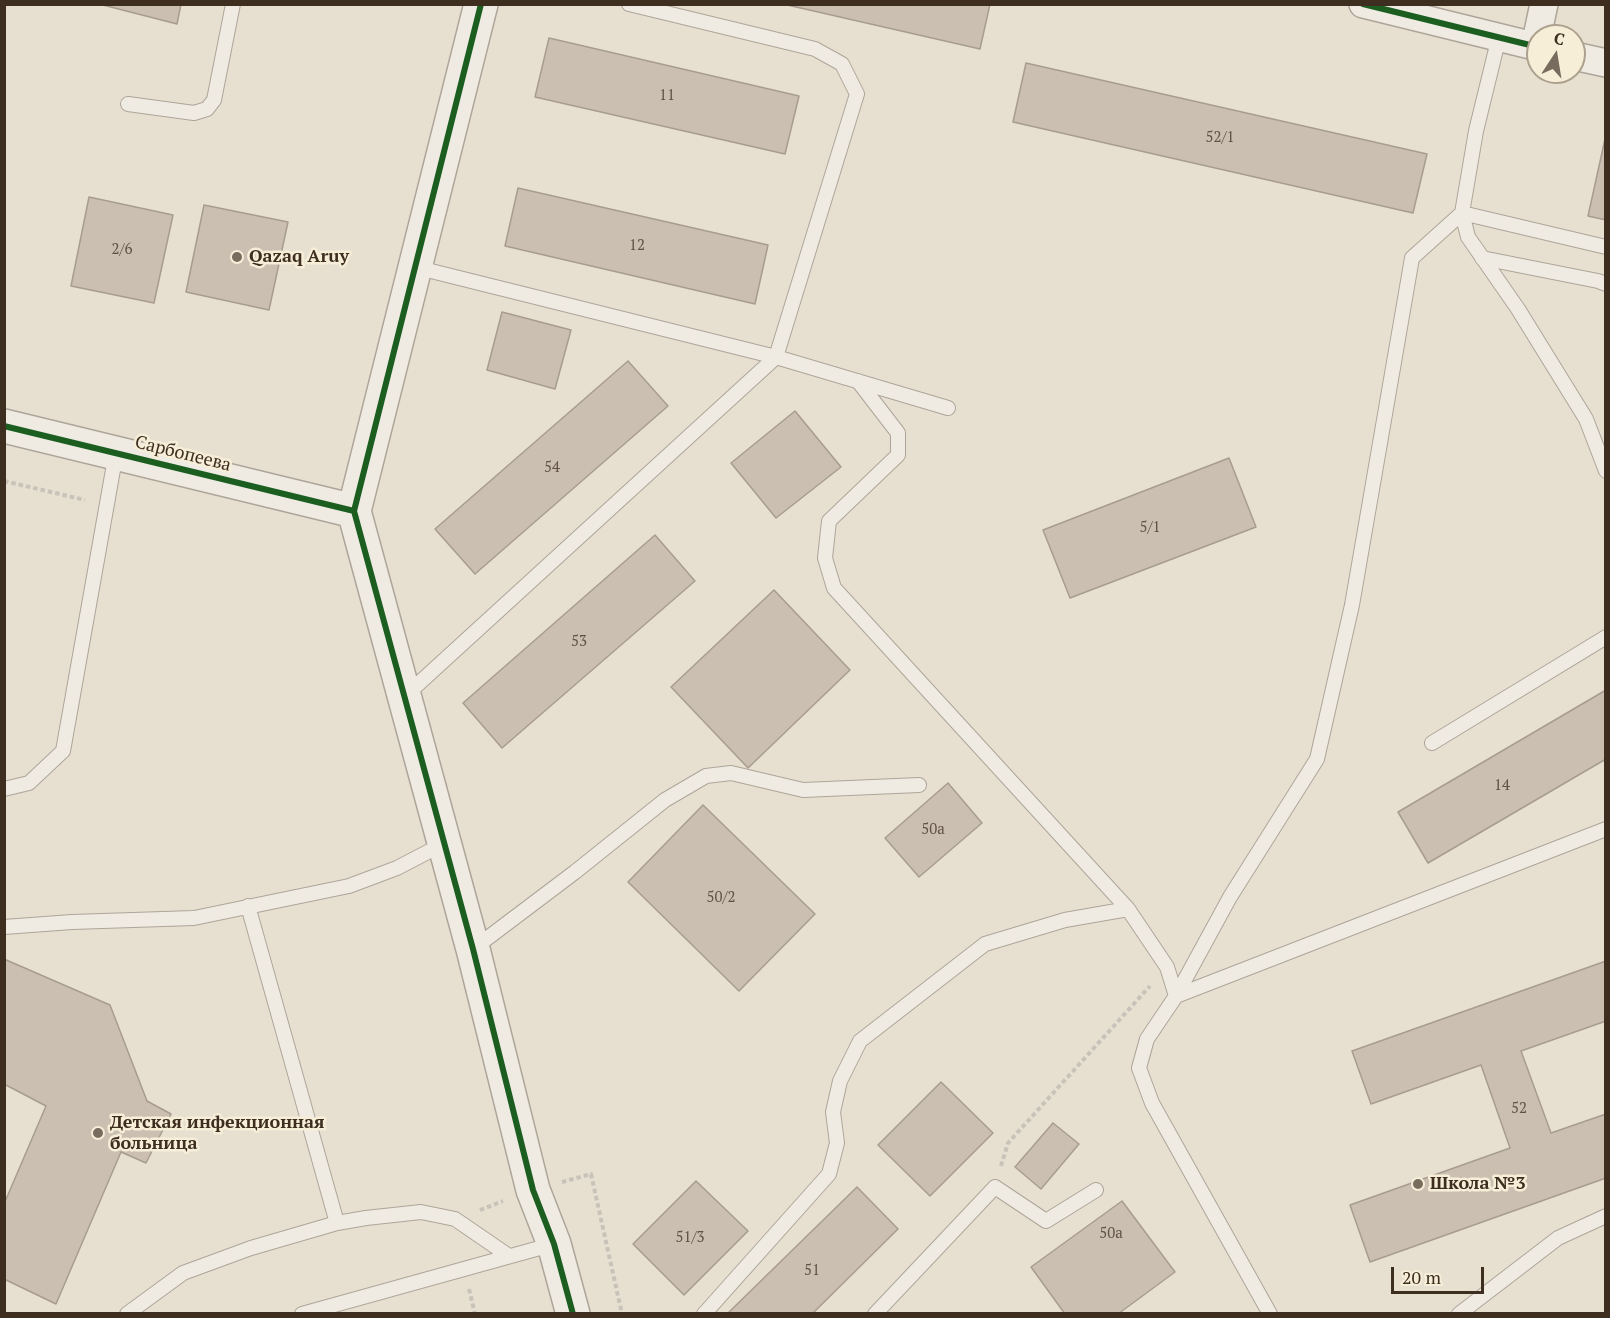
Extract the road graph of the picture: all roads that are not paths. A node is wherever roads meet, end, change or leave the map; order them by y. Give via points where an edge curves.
1 (233, 4) edge
2 (481, 4) edge
3 (629, 4) edge
4 (1363, 4) edge
5 (1544, 4) edge
6 (1540, 24) edge
7 (1499, 37) junction
8 (1526, 44) edge
9 (1586, 59) edge
10 (1605, 63) edge
11 (128, 105) dead end
12 (1462, 213) junction
13 (1605, 247) edge
14 (1482, 258) junction
15 (415, 267) junction
16 (1605, 284) edge
17 (776, 357) junction
18 (858, 381) junction
19 (948, 408) dead end
20 (4, 426) edge
21 (116, 453) junction
22 (1605, 471) edge
23 (354, 512) junction
24 (1605, 637) edge
25 (404, 696) junction
26 (1432, 743) dead end
27 (919, 784) dead end
28 (4, 789) edge
29 (1605, 829) edge
30 (445, 843) junction
31 (248, 906) junction
32 (1128, 909) junction
33 (4, 927) edge
34 (473, 949) junction
35 (1176, 996) junction
36 (1096, 1190) dead end
37 (1605, 1216) edge
38 (338, 1223) junction
39 (554, 1244) junction
40 (509, 1256) junction
41 (127, 1314) edge
42 (302, 1314) edge
43 (573, 1314) edge
44 (704, 1314) edge
45 (875, 1314) edge
46 (1270, 1314) edge
47 (1459, 1314) edge

1 - 11 lane via 214,100 207,109 194,113
2 - 15 street
3 - 17 lane via 815,49 842,64 857,94
4 - 7 street
5 - 6 street
7 - 8 street
7 - 12 lane via 1476,131
9 - 10 street
12 - 13 lane
12 - 14 lane via 1468,237
12 - 35 lane via 1412,258 1352,605 1317,759 1230,897
14 - 16 lane
14 - 22 lane via 1586,419
15 - 17 lane
15 - 23 street
17 - 18 lane
17 - 25 lane
18 - 19 lane
18 - 32 lane via 897,433 898,455 829,521 825,558 834,588
20 - 21 street, Сарбопеева
21 - 23 street, Сарбопеева
21 - 28 lane via 63,751 29,783
23 - 25 street
24 - 26 lane
25 - 30 street
27 - 34 lane via 803,790 731,773 706,776 665,800
29 - 35 lane
30 - 31 lane via 397,868 349,886
30 - 34 street
31 - 33 lane via 194,918
31 - 38 lane
32 - 35 lane via 1167,967
32 - 44 lane via 1065,920 985,944 860,1041 840,1081 833,1112 837,1143 829,1174
34 - 39 street via 533,1190
35 - 46 lane via 1147,1038 1139,1068 1152,1103
36 - 45 lane via 1046,1221 994,1187
37 - 47 lane via 1558,1238
38 - 40 lane via 420,1212 455,1219
38 - 41 lane via 183,1273
39 - 40 lane
39 - 43 street
40 - 42 lane

